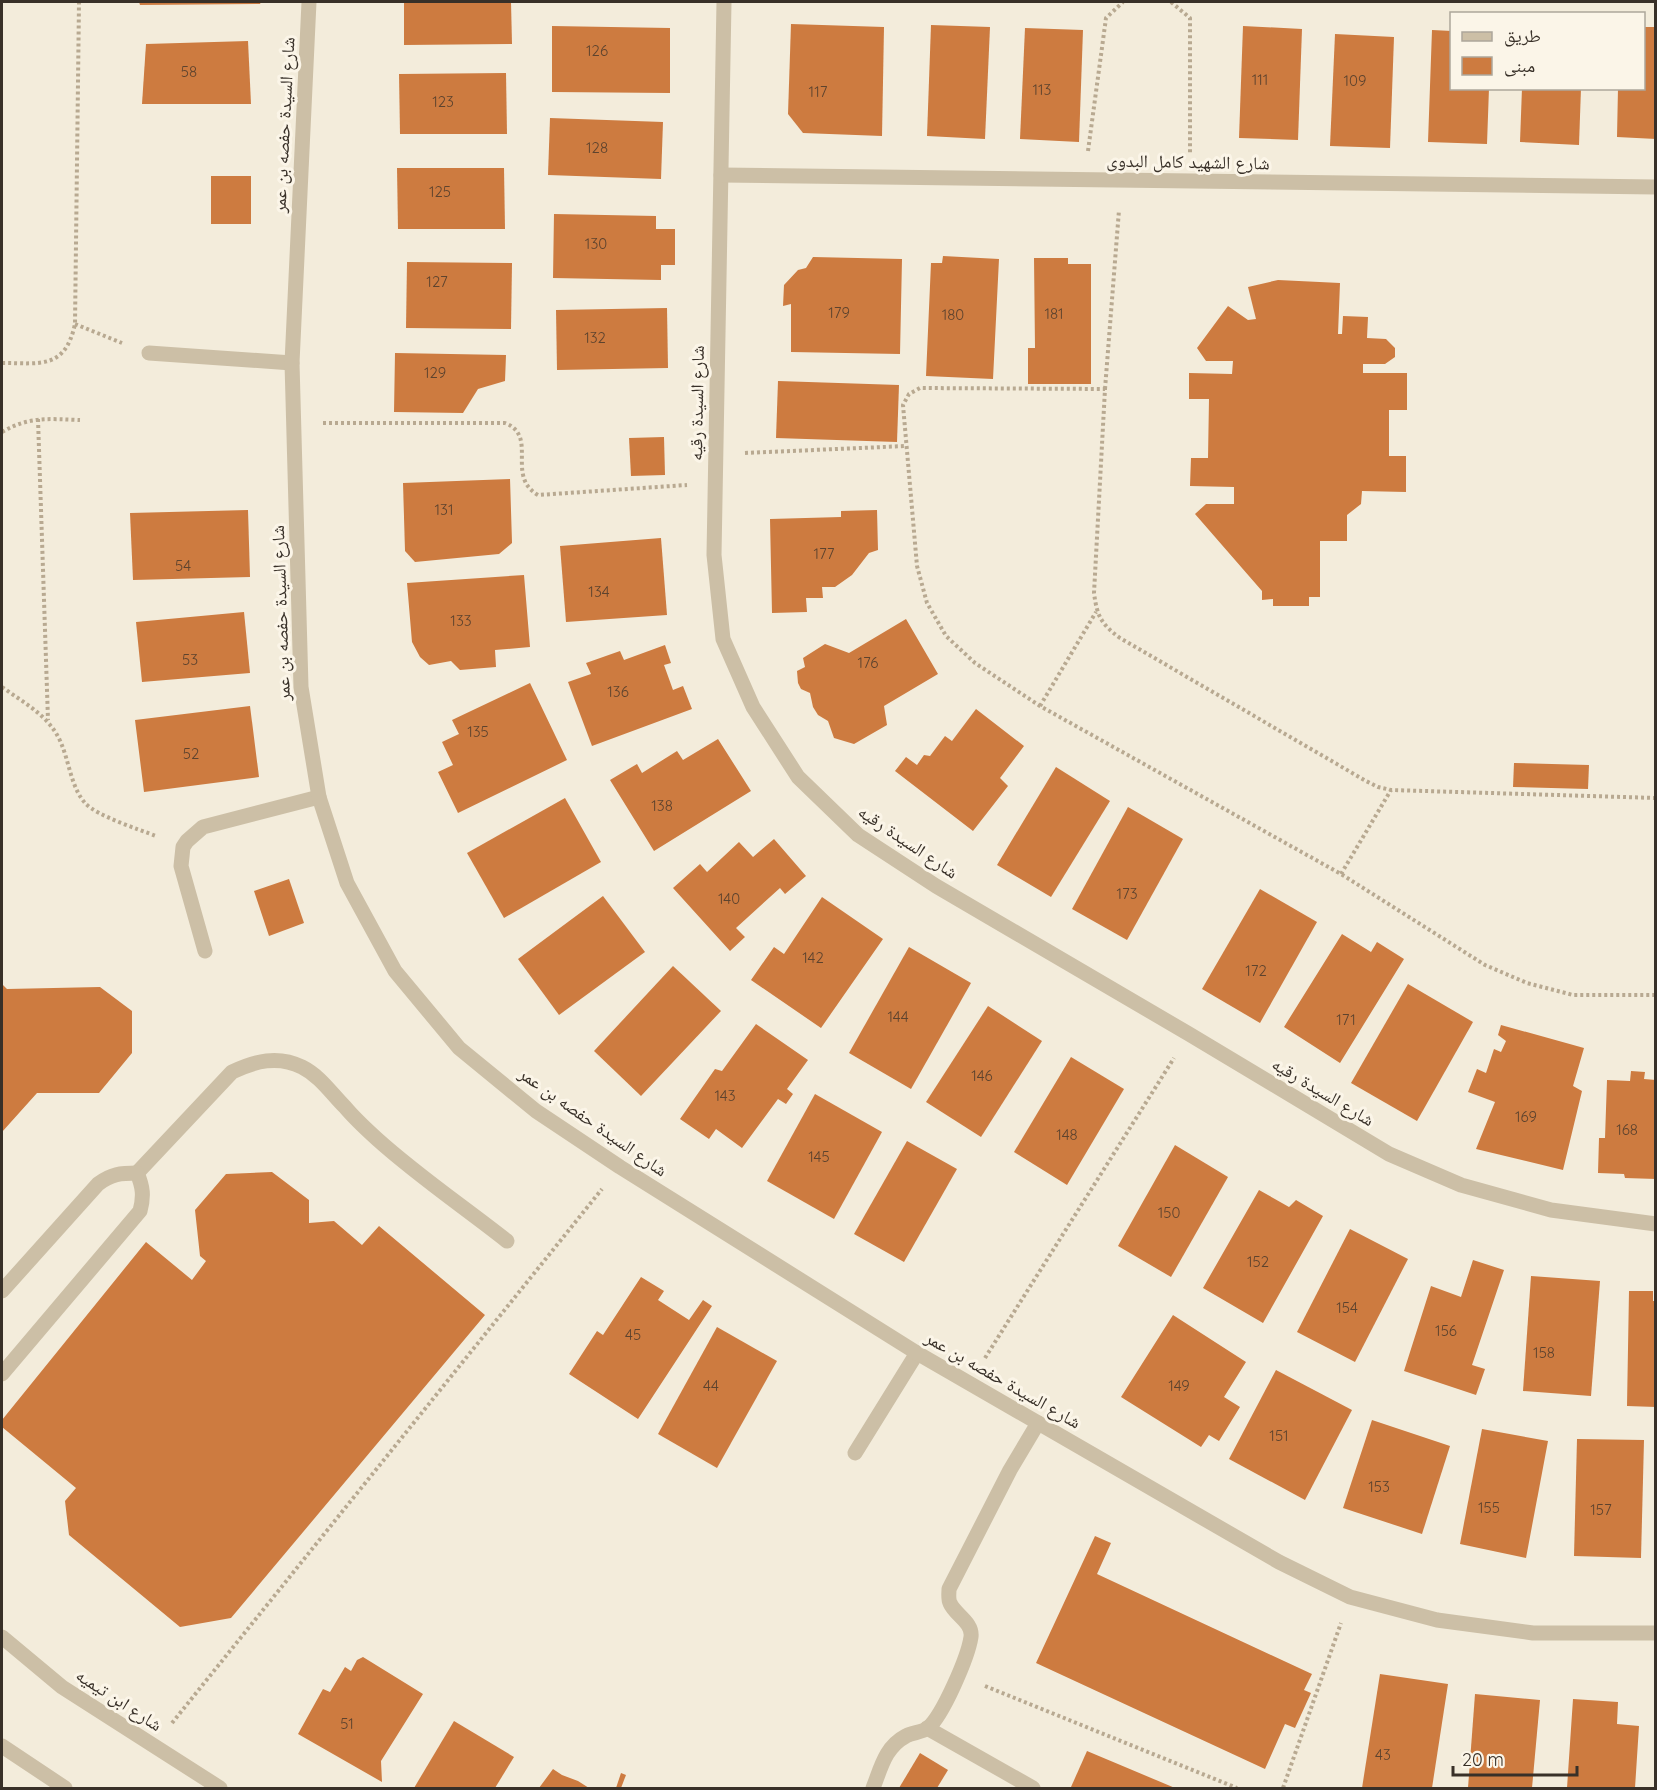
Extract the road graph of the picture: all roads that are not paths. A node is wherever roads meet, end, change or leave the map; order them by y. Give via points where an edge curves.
1 (309, 2) edge
2 (724, 2) edge
3 (721, 175) junction
4 (1656, 187) edge
5 (149, 353) road end
6 (292, 363) junction
7 (319, 797) junction
8 (205, 951) dead end
9 (137, 1173) junction
10 (1656, 1224) edge
11 (507, 1241) dead end
12 (2, 1291) edge
13 (917, 1353) junction
14 (2, 1374) edge
15 (1038, 1423) junction
16 (855, 1453) dead end
17 (1656, 1633) edge
18 (2, 1637) edge
19 (927, 1728) junction
20 (2, 1746) edge
21 (65, 1788) edge
22 (220, 1788) edge
23 (873, 1788) edge
24 (1033, 1788) edge

1 - 6 street, شارع السيدة حفصه بن عمر
2 - 3 street, شارع السيدة رقيه
3 - 4 street, شارع الشهيد كامل البدوى
3 - 10 street, شارع السيدة رقيه via 714,555 723,639 753,707 798,777 858,835 936,886 1389,1154 1461,1185 1551,1210
5 - 6 street
6 - 7 street, شارع السيدة حفصه بن عمر via 300,687
7 - 8 street via 203,827 183,847 180,866
7 - 13 street, شارع السيدة حفصه بن عمر via 346,883 395,971 459,1048 536,1112
9 - 11 street via 232,1072 248,1064 284,1060 317,1076 379,1141
9 - 12 street via 109,1176 98,1184
9 - 14 street via 144,1198 140,1211
13 - 15 street, شارع السيدة حفصه بن عمر
13 - 16 street
15 - 17 street, شارع السيدة حفصه بن عمر via 1279,1562 1350,1597 1437,1620 1533,1633
15 - 19 street via 949,1589 949,1601 971,1635 958,1675 936,1719
18 - 22 street, شارع ابن تيميه via 62,1687
19 - 23 street via 898,1740 889,1750
19 - 24 street
20 - 21 street

